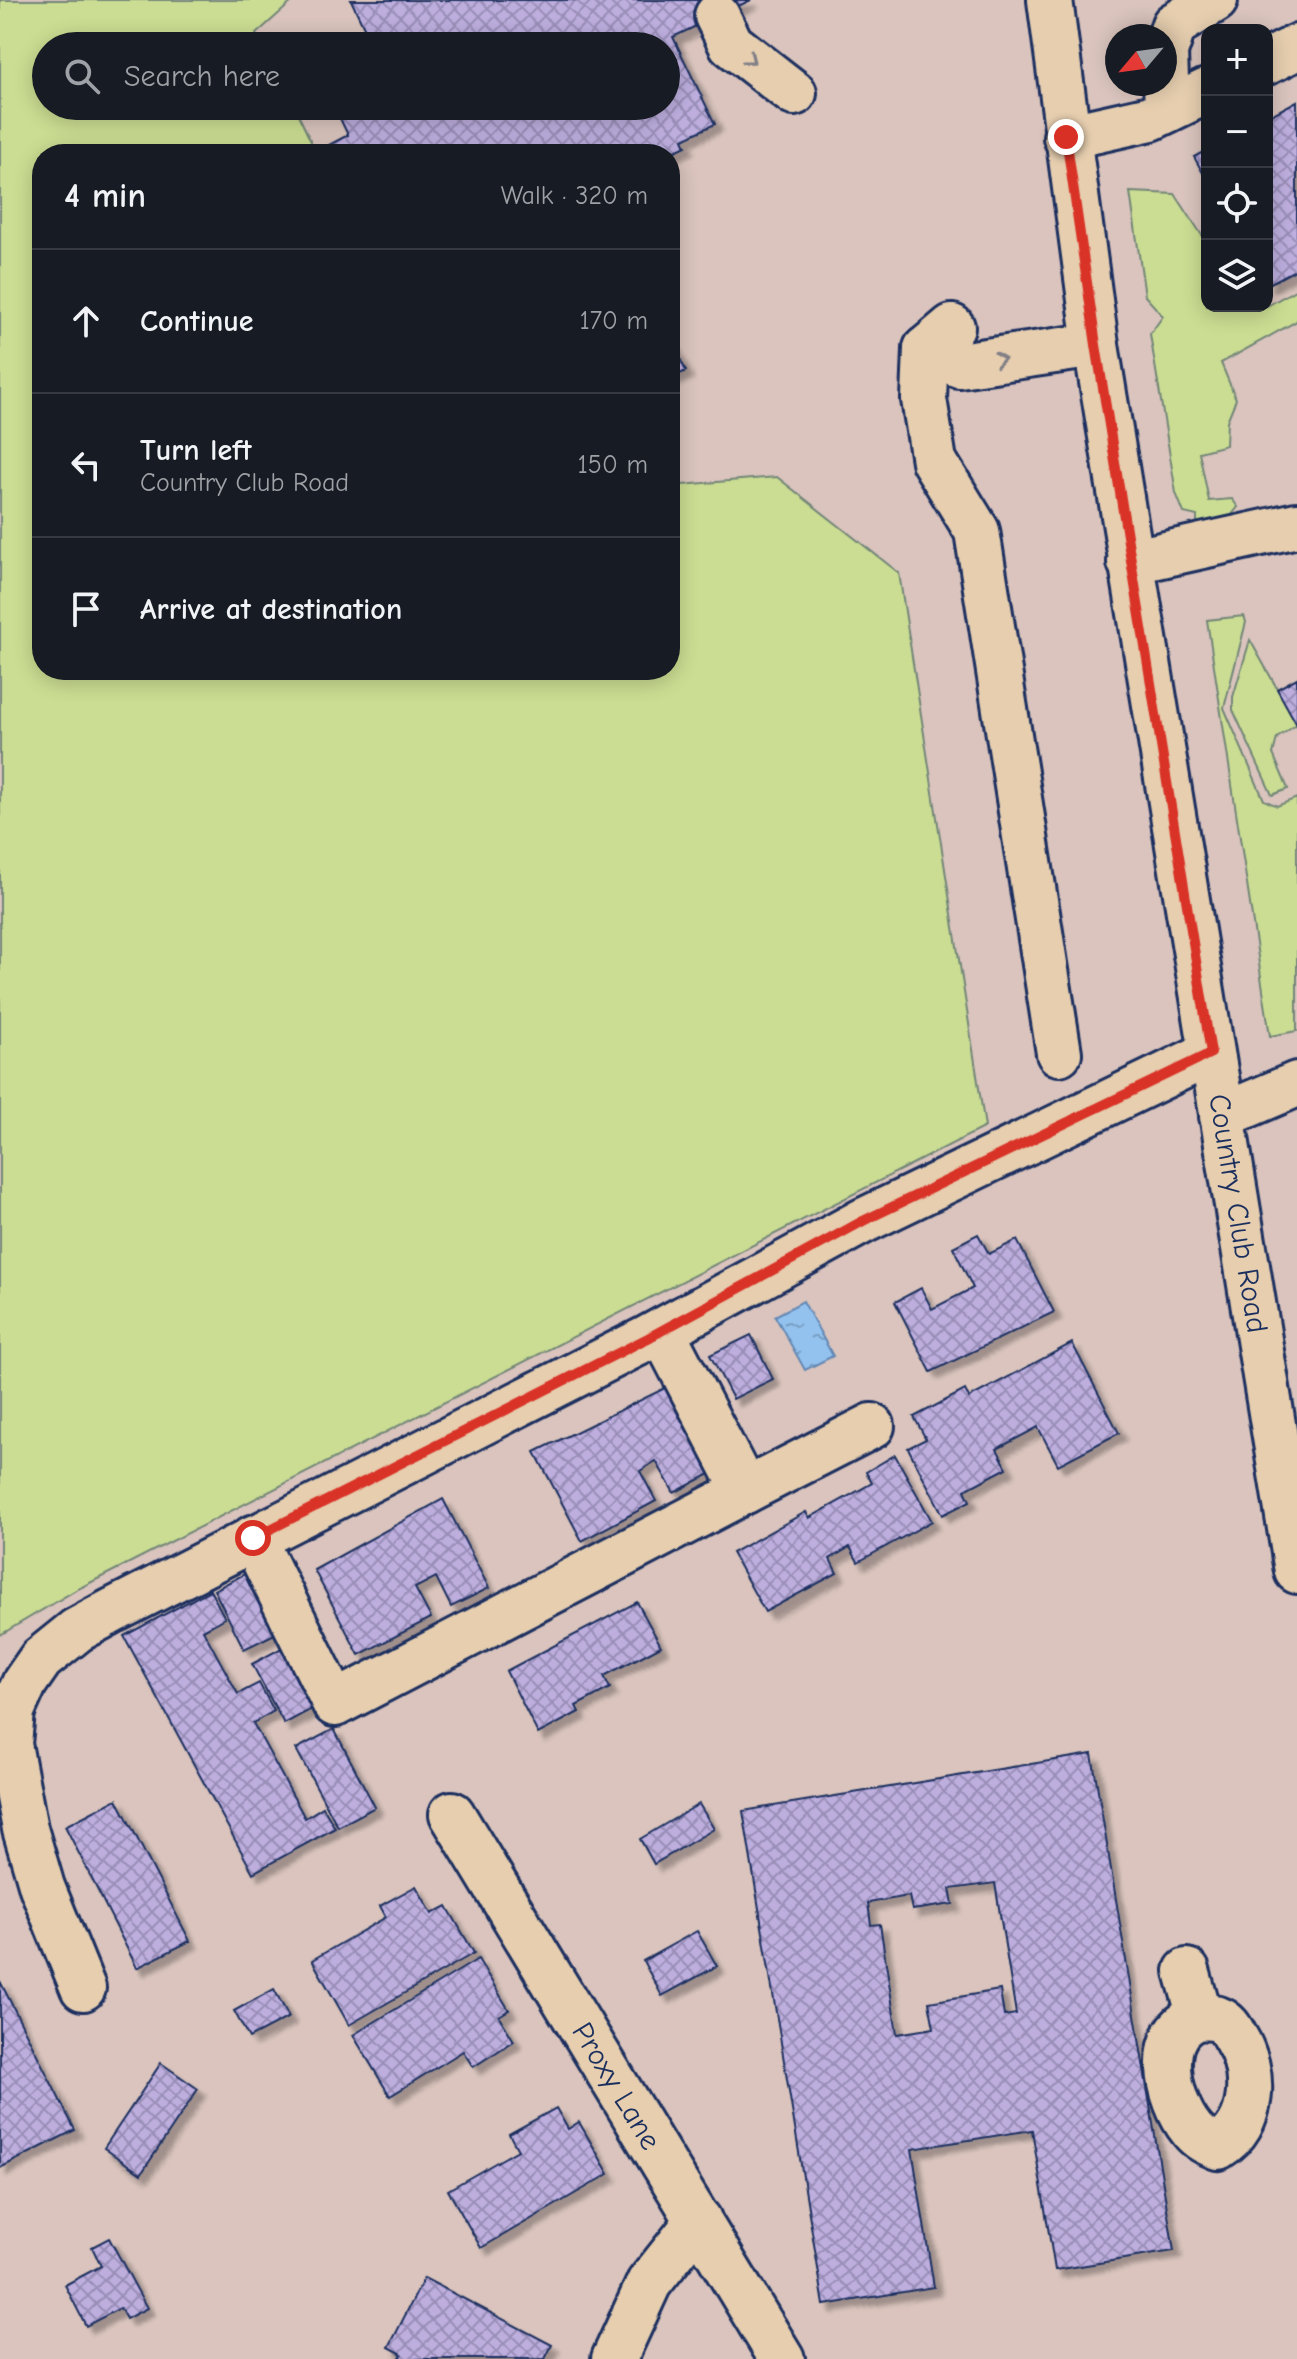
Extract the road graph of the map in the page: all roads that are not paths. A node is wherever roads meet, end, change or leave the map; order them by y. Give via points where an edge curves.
1 (1050, 0) edge
2 (1215, 0) edge
3 (717, 16) dead end
4 (1297, 47) edge
5 (1273, 59) edge
6 (794, 93) dead end
7 (1201, 94) edge
8 (1167, 110) junction
9 (1066, 137) junction
10 (1096, 345) junction
11 (1297, 525) edge
12 (1130, 562) junction
13 (1059, 1053) dead end
14 (1211, 1053) junction
15 (1297, 1084) edge
16 (1222, 1116) junction
17 (662, 1331) junction
18 (872, 1426) dead end
19 (745, 1491) junction
20 (253, 1538) junction
21 (1297, 1571) edge
22 (452, 1814) dead end
23 (1187, 1971) dead end
24 (83, 1988) dead end
25 (1200, 2017) junction
26 (699, 2220) junction
27 (614, 2359) edge
28 (782, 2359) edge

1 - 9 street, Country Club Road
2 - 8 street via 1174,25 1165,52
3 -> 6 street via 731,44
4 - 5 street
7 - 8 street
8 - 9 street
9 - 10 street, Country Club Road
10 - 12 street, Country Club Road
13 -> 10 street via 977,531 934,461 924,399 939,338 959,365
11 - 12 street
12 - 14 street, Country Club Road
14 - 16 street, Country Club Road
14 - 17 street via 863,1221
15 - 16 street
16 - 21 street, Country Club Road
17 - 19 street
17 - 20 street
18 - 19 street
19 - 20 street via 335,1704
20 - 24 street via 77,1630 41,1659 12,1711 9,1744 25,1829
22 - 26 street, Proxy Lane
23 - 25 street
25 - 25 street via 1228,2026 1246,2063 1250,2095 1245,2116 1220,2162 1183,2117 1174,2094 1169,2048 1173,2035 1185,2021
26 - 27 street via 649,2283
26 - 28 street, Proxy Lane

